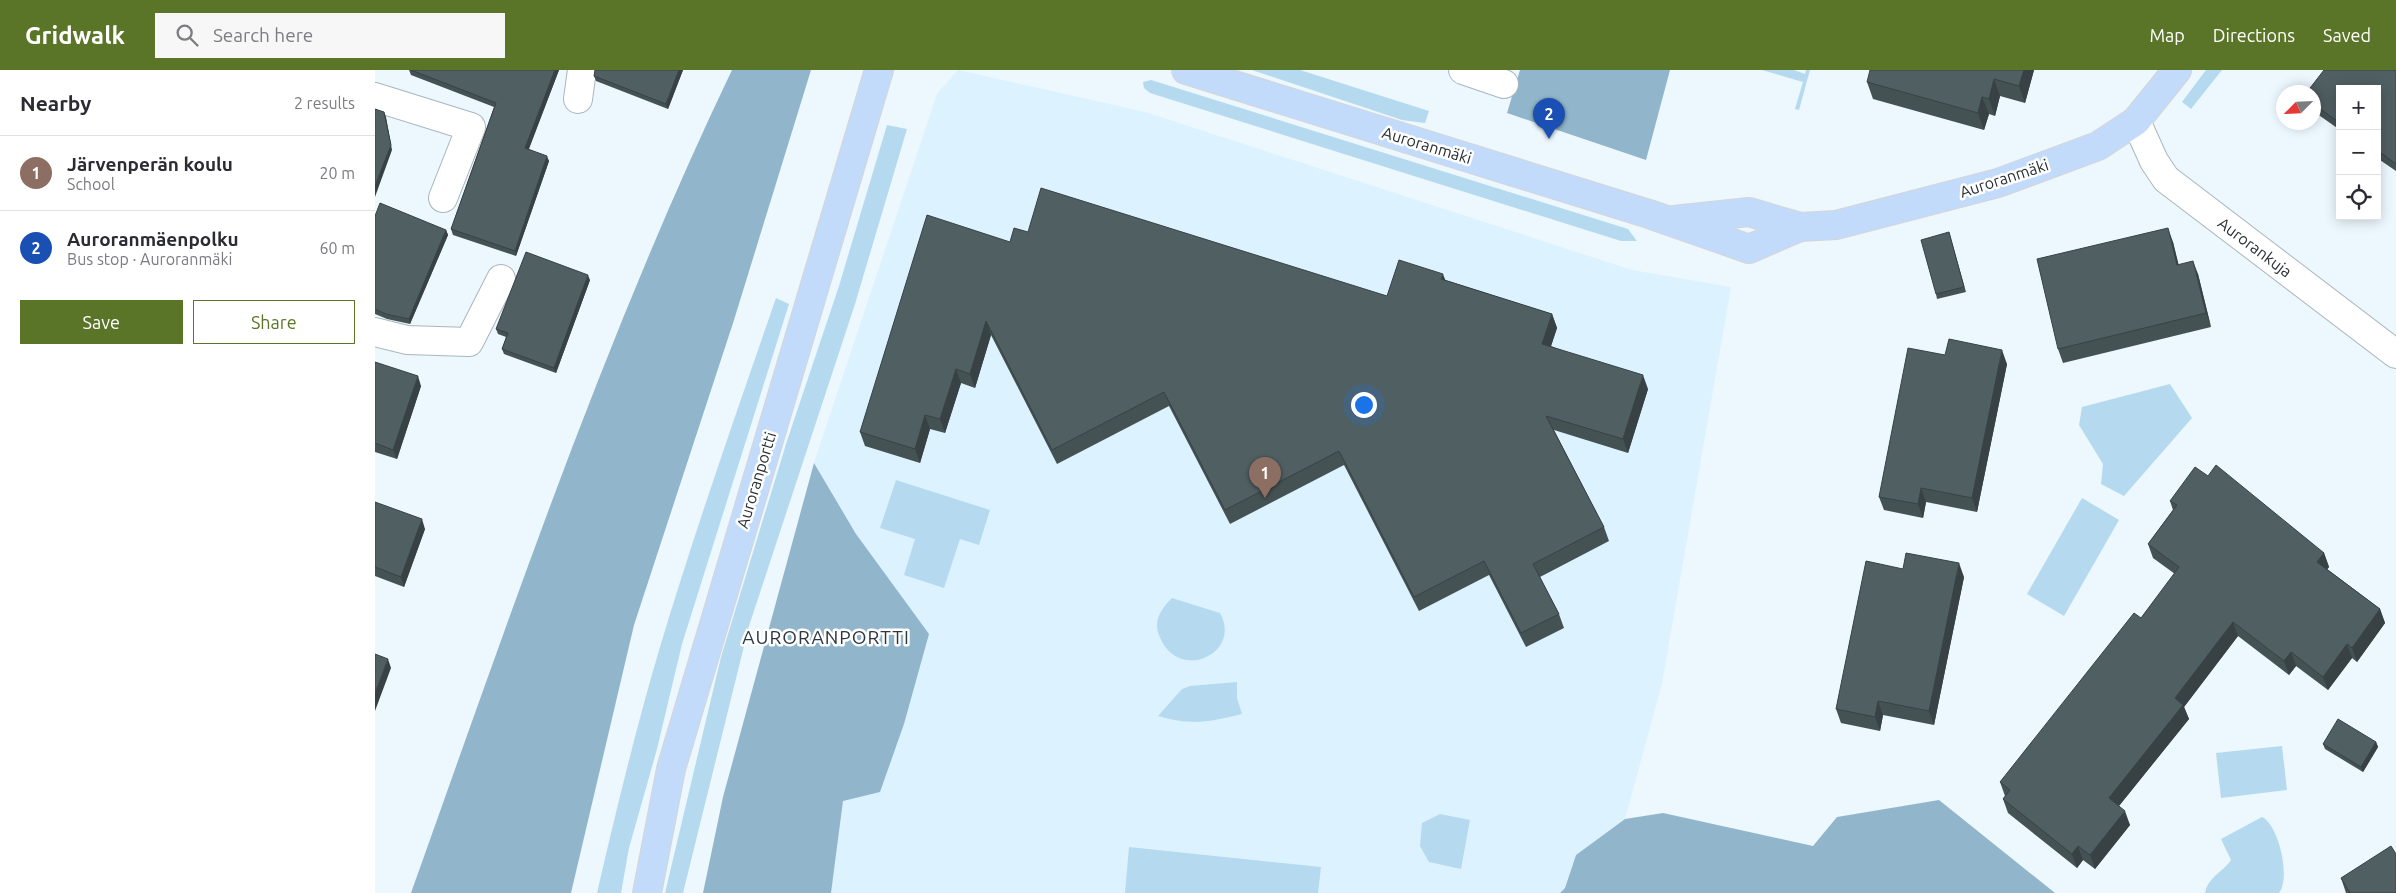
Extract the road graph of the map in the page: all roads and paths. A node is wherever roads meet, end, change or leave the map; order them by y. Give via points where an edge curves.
1 (582, 70) edge
2 (879, 70) edge
3 (1186, 70) edge
4 (1463, 70) edge
5 (2177, 70) edge
6 (1504, 84) dead end
7 (375, 97) edge
8 (578, 99) dead end
9 (2136, 121) junction
10 (443, 198) dead end
11 (501, 279) dead end
12 (375, 332) edge
13 (2396, 354) edge
14 (647, 893) edge

1 - 8 street
2 - 14 main road, Auroranportti via 671,768
3 - 9 main road, Auroranmäki via 1668,220 1749,249 1800,227 1836,225 1998,183 2098,146
4 - 6 street
5 - 9 main road, Auroranmäki
7 - 10 street via 471,127
9 - 13 street, Aurorankuja via 2165,179
11 - 12 street via 469,342 407,340

